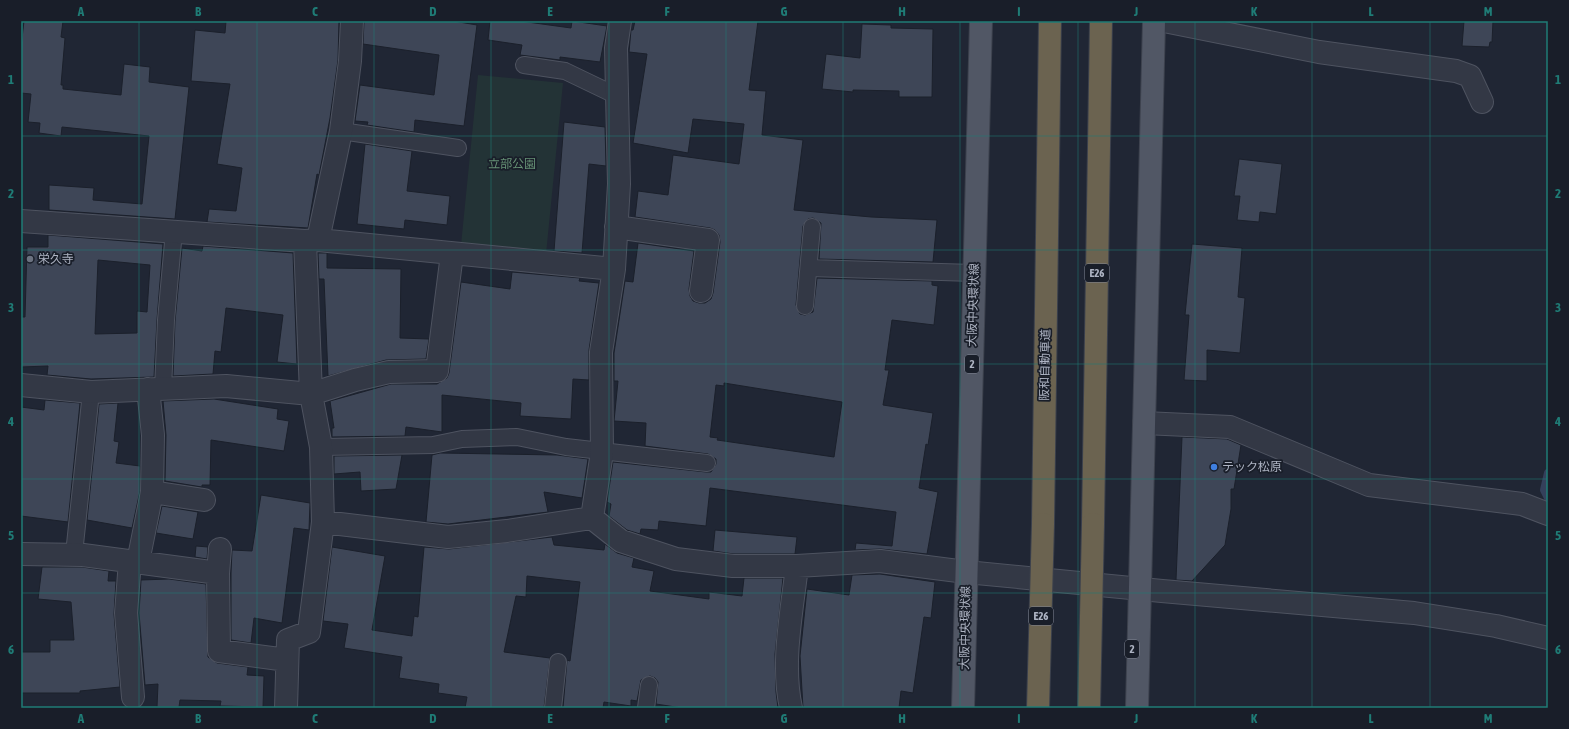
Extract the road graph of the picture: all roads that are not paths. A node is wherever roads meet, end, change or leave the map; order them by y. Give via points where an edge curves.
1 (352, 21) edge
2 (620, 21) edge
3 (981, 21) edge
4 (1050, 21) edge
5 (1101, 21) edge
6 (1154, 21) edge
7 (1164, 21) edge
8 (524, 65) dead end
9 (617, 96) junction
10 (1482, 102) dead end
11 (341, 131) junction
12 (458, 148) dead end
13 (21, 221) edge
14 (616, 227) junction
15 (812, 227) dead end
16 (174, 231) junction
17 (311, 241) junction
18 (452, 254) junction
19 (808, 268) junction
20 (614, 269) junction
21 (974, 273) junction
22 (701, 291) dead end
23 (805, 306) dead end
24 (21, 385) edge
25 (155, 389) junction
26 (91, 392) junction
27 (311, 394) junction
28 (1144, 423) junction
29 (321, 447) junction
30 (602, 452) junction
31 (707, 463) dead end
32 (152, 492) junction
33 (204, 500) dead end
34 (1548, 514) edge
35 (592, 518) junction
36 (323, 522) junction
37 (220, 549) dead end
38 (21, 554) edge
39 (74, 554) junction
40 (134, 562) junction
41 (796, 566) junction
42 (966, 572) junction
43 (218, 573) junction
44 (1139, 589) junction
45 (1548, 638) edge
46 (287, 660) junction
47 (558, 662) dead end
48 (649, 685) dead end
49 (133, 697) dead end
50 (286, 708) edge
51 (553, 708) edge
52 (646, 708) edge
53 (791, 708) edge
54 (963, 708) edge
55 (1038, 708) edge
56 (1088, 708) edge
57 (1124, 708) edge
58 (1137, 708) edge

1 - 11 street
2 - 9 street via 616,48
3 - 21 main road, 大阪中央環状線 / 2
4 - 55 highway, 阪和自動車道 / E26, bridge
5 - 56 highway, E26, bridge
6 - 28 main road, 2
7 - 10 street via 1319,52 1456,71 1470,76
8 - 9 lane via 566,71
9 - 14 street via 619,184
11 - 12 lane
11 - 17 street
13 - 16 street
14 - 20 street
14 - 22 street via 708,240
15 - 19 lane
16 - 17 street
16 - 25 lane via 166,320
17 - 18 street
17 - 27 street
18 - 20 street
18 - 27 street via 437,371 389,372
19 - 21 lane
19 - 23 lane
20 - 30 street via 601,352
21 - 42 main road, 大阪中央環状線 / 2
24 - 26 street
25 - 26 street
25 - 27 street via 226,386
25 - 32 street
26 - 39 lane
27 - 29 street
28 - 34 street via 1230,427 1369,485 1522,504
28 - 44 main road, 2
29 - 30 lane via 433,444 462,439 517,437
29 - 36 street
30 - 31 lane
30 - 35 street
32 - 33 street
32 - 40 street
35 - 36 street via 507,532 448,537
35 - 41 street via 621,541 676,559 733,566
36 - 46 street via 309,632 288,640
37 - 43 street
38 - 39 street
39 - 40 street
40 - 43 street
40 - 49 street via 126,613
41 - 42 street via 880,561
41 - 53 street via 786,672
42 - 44 street
42 - 54 main road, 大阪中央環状線 / 2
43 - 46 street via 219,652
44 - 45 street via 1414,613 1496,626
44 - 57 main road, 2
44 - 58 main road, 2
46 - 50 street
47 - 51 lane
48 - 52 lane

